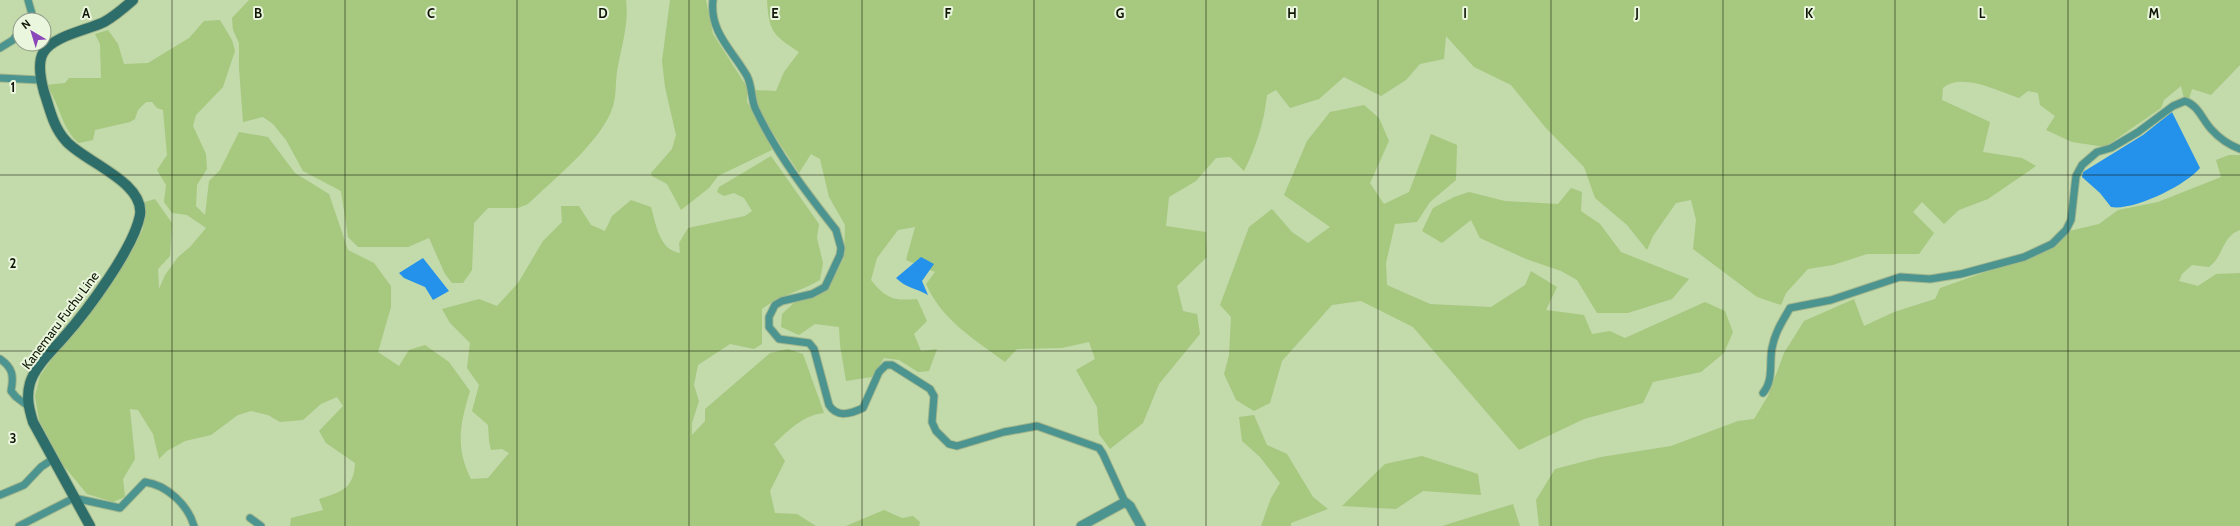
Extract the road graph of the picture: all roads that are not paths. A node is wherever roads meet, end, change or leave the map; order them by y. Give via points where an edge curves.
1 (28, 0) edge
2 (133, 0) edge
3 (712, 0) edge
4 (31, 12) edge
5 (12, 41) edge
6 (0, 48) edge
7 (0, 78) edge
8 (40, 80) junction
9 (2240, 149) edge
10 (0, 359) edge
11 (1763, 393) dead end
12 (28, 406) junction
13 (53, 459) junction
14 (0, 495) edge
15 (74, 498) junction
16 (1125, 502) junction
17 (250, 518) dead end
18 (19, 526) edge
19 (90, 526) edge
20 (194, 526) edge
21 (261, 526) edge
22 (1082, 526) edge
23 (1141, 526) edge

1 - 4 street
2 - 8 main road, Kanemaru Fuchu Line via 104,22 64,37 51,45 43,53
3 - 16 street via 714,20 726,48 747,77 755,107 794,176 836,230 839,240 840,255 825,287 812,294 775,305 769,317 768,327 778,339 809,344 814,349 832,410 838,414 845,414 863,408 879,372 886,365 892,365 930,389 934,396 932,422 936,431 948,444 957,446 972,443 1004,432 1037,426 1098,448 1104,454
5 - 6 street
7 - 8 street
8 - 12 main road, Kanemaru Fuchu Line via 59,134 78,154 113,173 127,186 137,200 140,213 136,233 117,264 80,318 36,369 30,383
9 - 11 street via 2226,143 2210,128 2193,104 2185,101 2174,106 2138,132 2111,148 2097,152 2082,165 2076,176 2071,220 2066,230 2052,244 2024,257 1961,274 1943,278 1900,277 1832,300 1790,308 1777,328 1772,349 1770,380
10 - 12 street via 12,369 14,378 11,391
12 - 13 main road, Kanemaru Fuchu Line via 33,422
13 - 14 street via 41,467 24,485
13 - 15 main road, Kanemaru Fuchu Line
15 - 18 street
15 - 19 main road, Kanemaru Fuchu Line
15 - 20 street via 120,508 145,482 157,484 176,498 192,517
16 - 22 street
16 - 23 street
17 - 21 street

